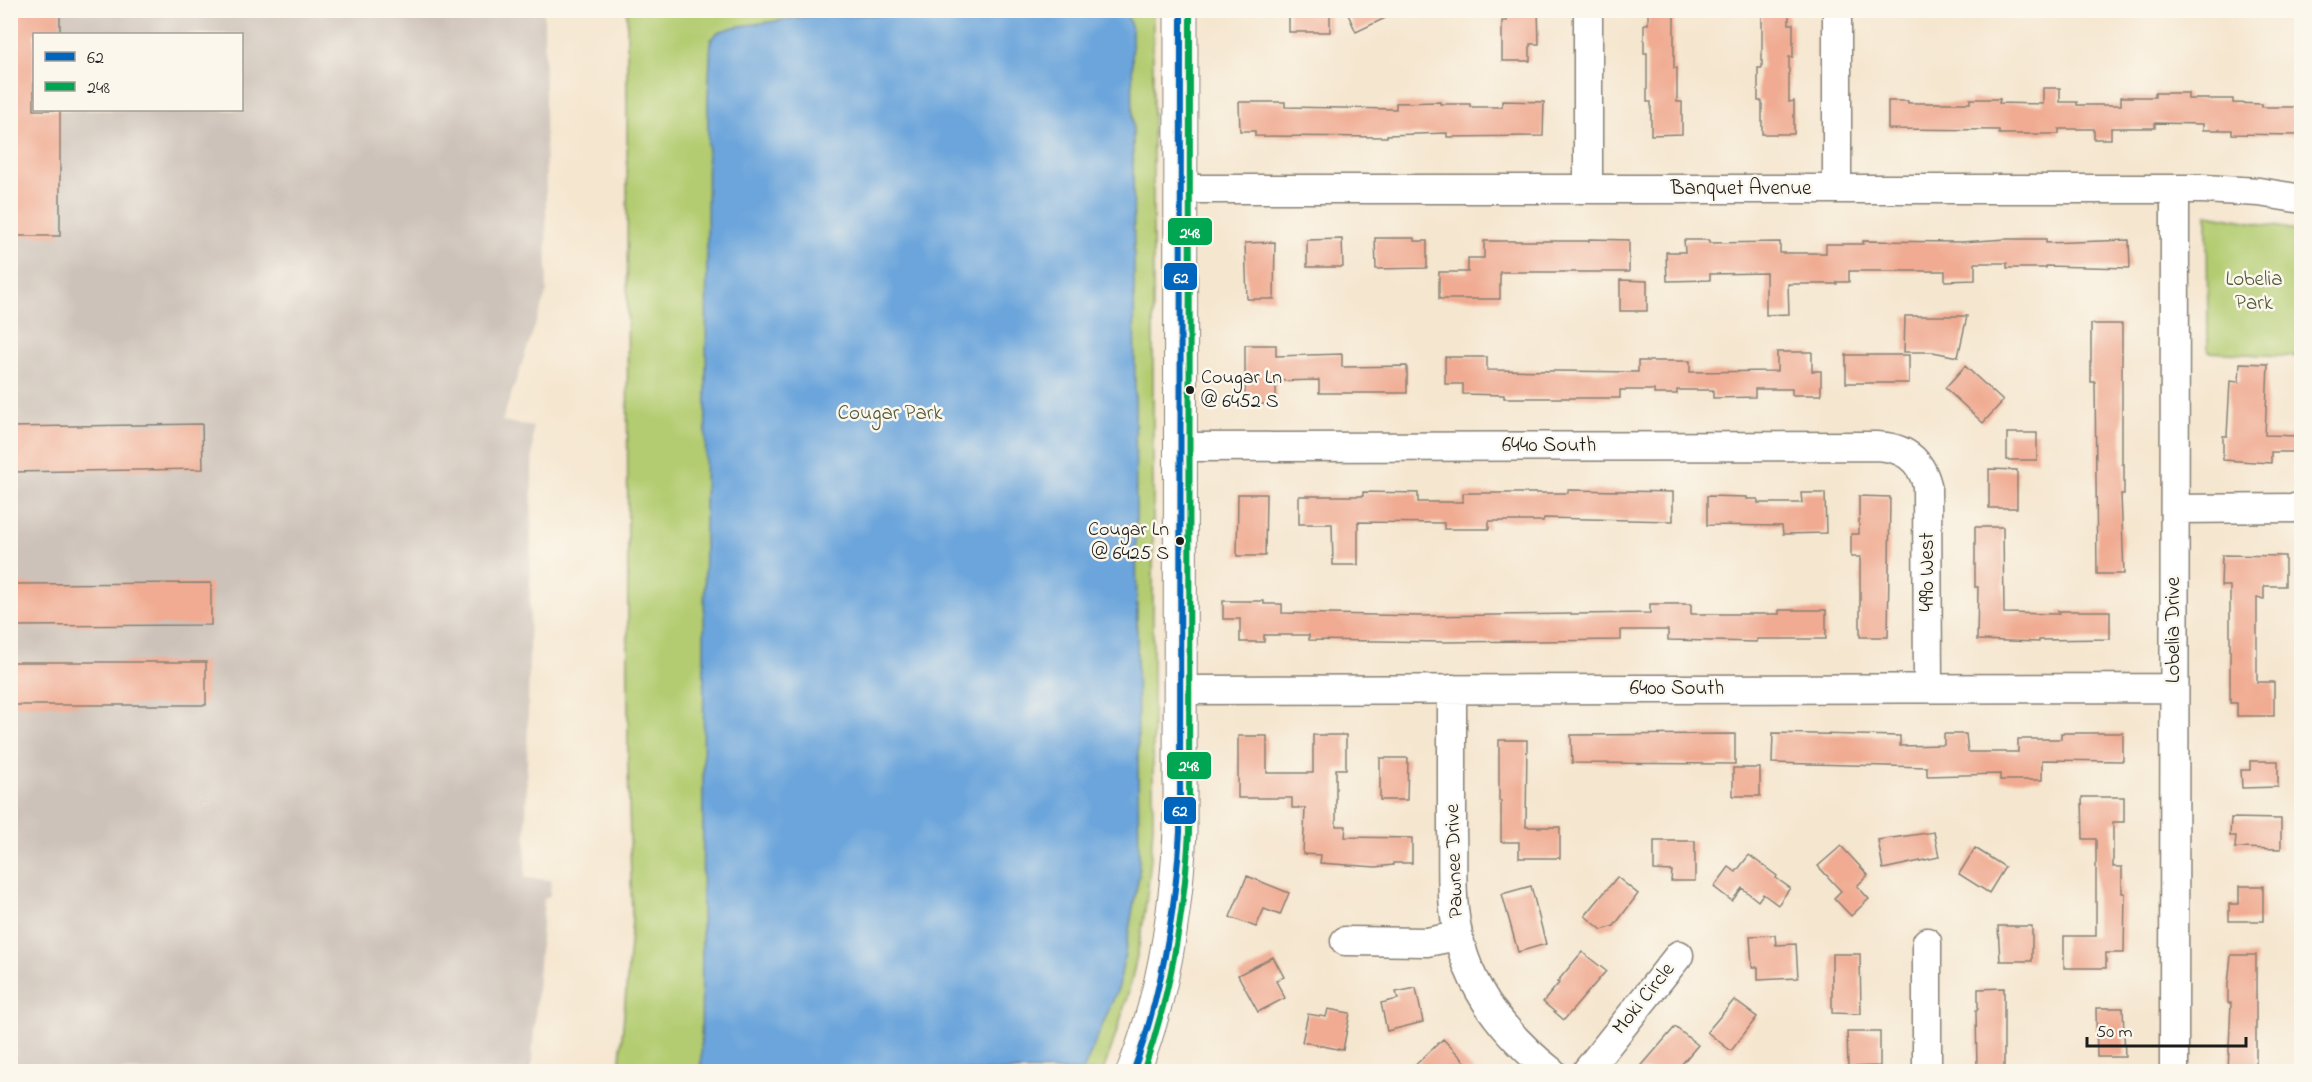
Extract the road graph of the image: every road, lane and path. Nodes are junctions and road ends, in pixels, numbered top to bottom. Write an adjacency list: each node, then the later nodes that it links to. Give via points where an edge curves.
1 (1181, 10): 4 (main road)
2 (1588, 10): 5 (street)
3 (1837, 10): 6 (street)
4 (1181, 189): 5 (street, Banquet Avenue); 9 (main road)
5 (1588, 189): 6 (street, Banquet Avenue)
6 (1838, 189): 7 (street, Banquet Avenue)
7 (2175, 189): 8 (street, Banquet Avenue, via 2241,190); 12 (street, Lobelia Drive)
8 (2301, 199)
9 (1181, 447): 10 (street, 6440 South, via 1876,446 1897,448); 16 (main road)
10 (1915, 459): 13 (street, 4990 West, via 1925,476 1928,495)
11 (2301, 508): 12 (street)
12 (2175, 509): 14 (street, Lobelia Drive)
13 (1928, 688): 14 (street, 6400 South); 15 (street, 6400 South)
14 (2174, 688): 25 (street, Lobelia Drive)
15 (1452, 689): 16 (street, 6400 South); 17 (street, Pawnee Drive, via 1453,891)
16 (1180, 690): 21 (main road, via 1180,832 1175,907 1161,982)
17 (1458, 936): 18 (street, via 1427,942); 22 (street, Pawnee Drive, via 1473,978 1496,1017 1525,1050)
18 (1345, 941)
19 (1926, 942): 24 (street)
20 (1679, 955): 23 (street, Moki Circle)
21 (1133, 1071)
22 (1552, 1071)
23 (1586, 1071)
24 (1927, 1071)
25 (2174, 1071)

